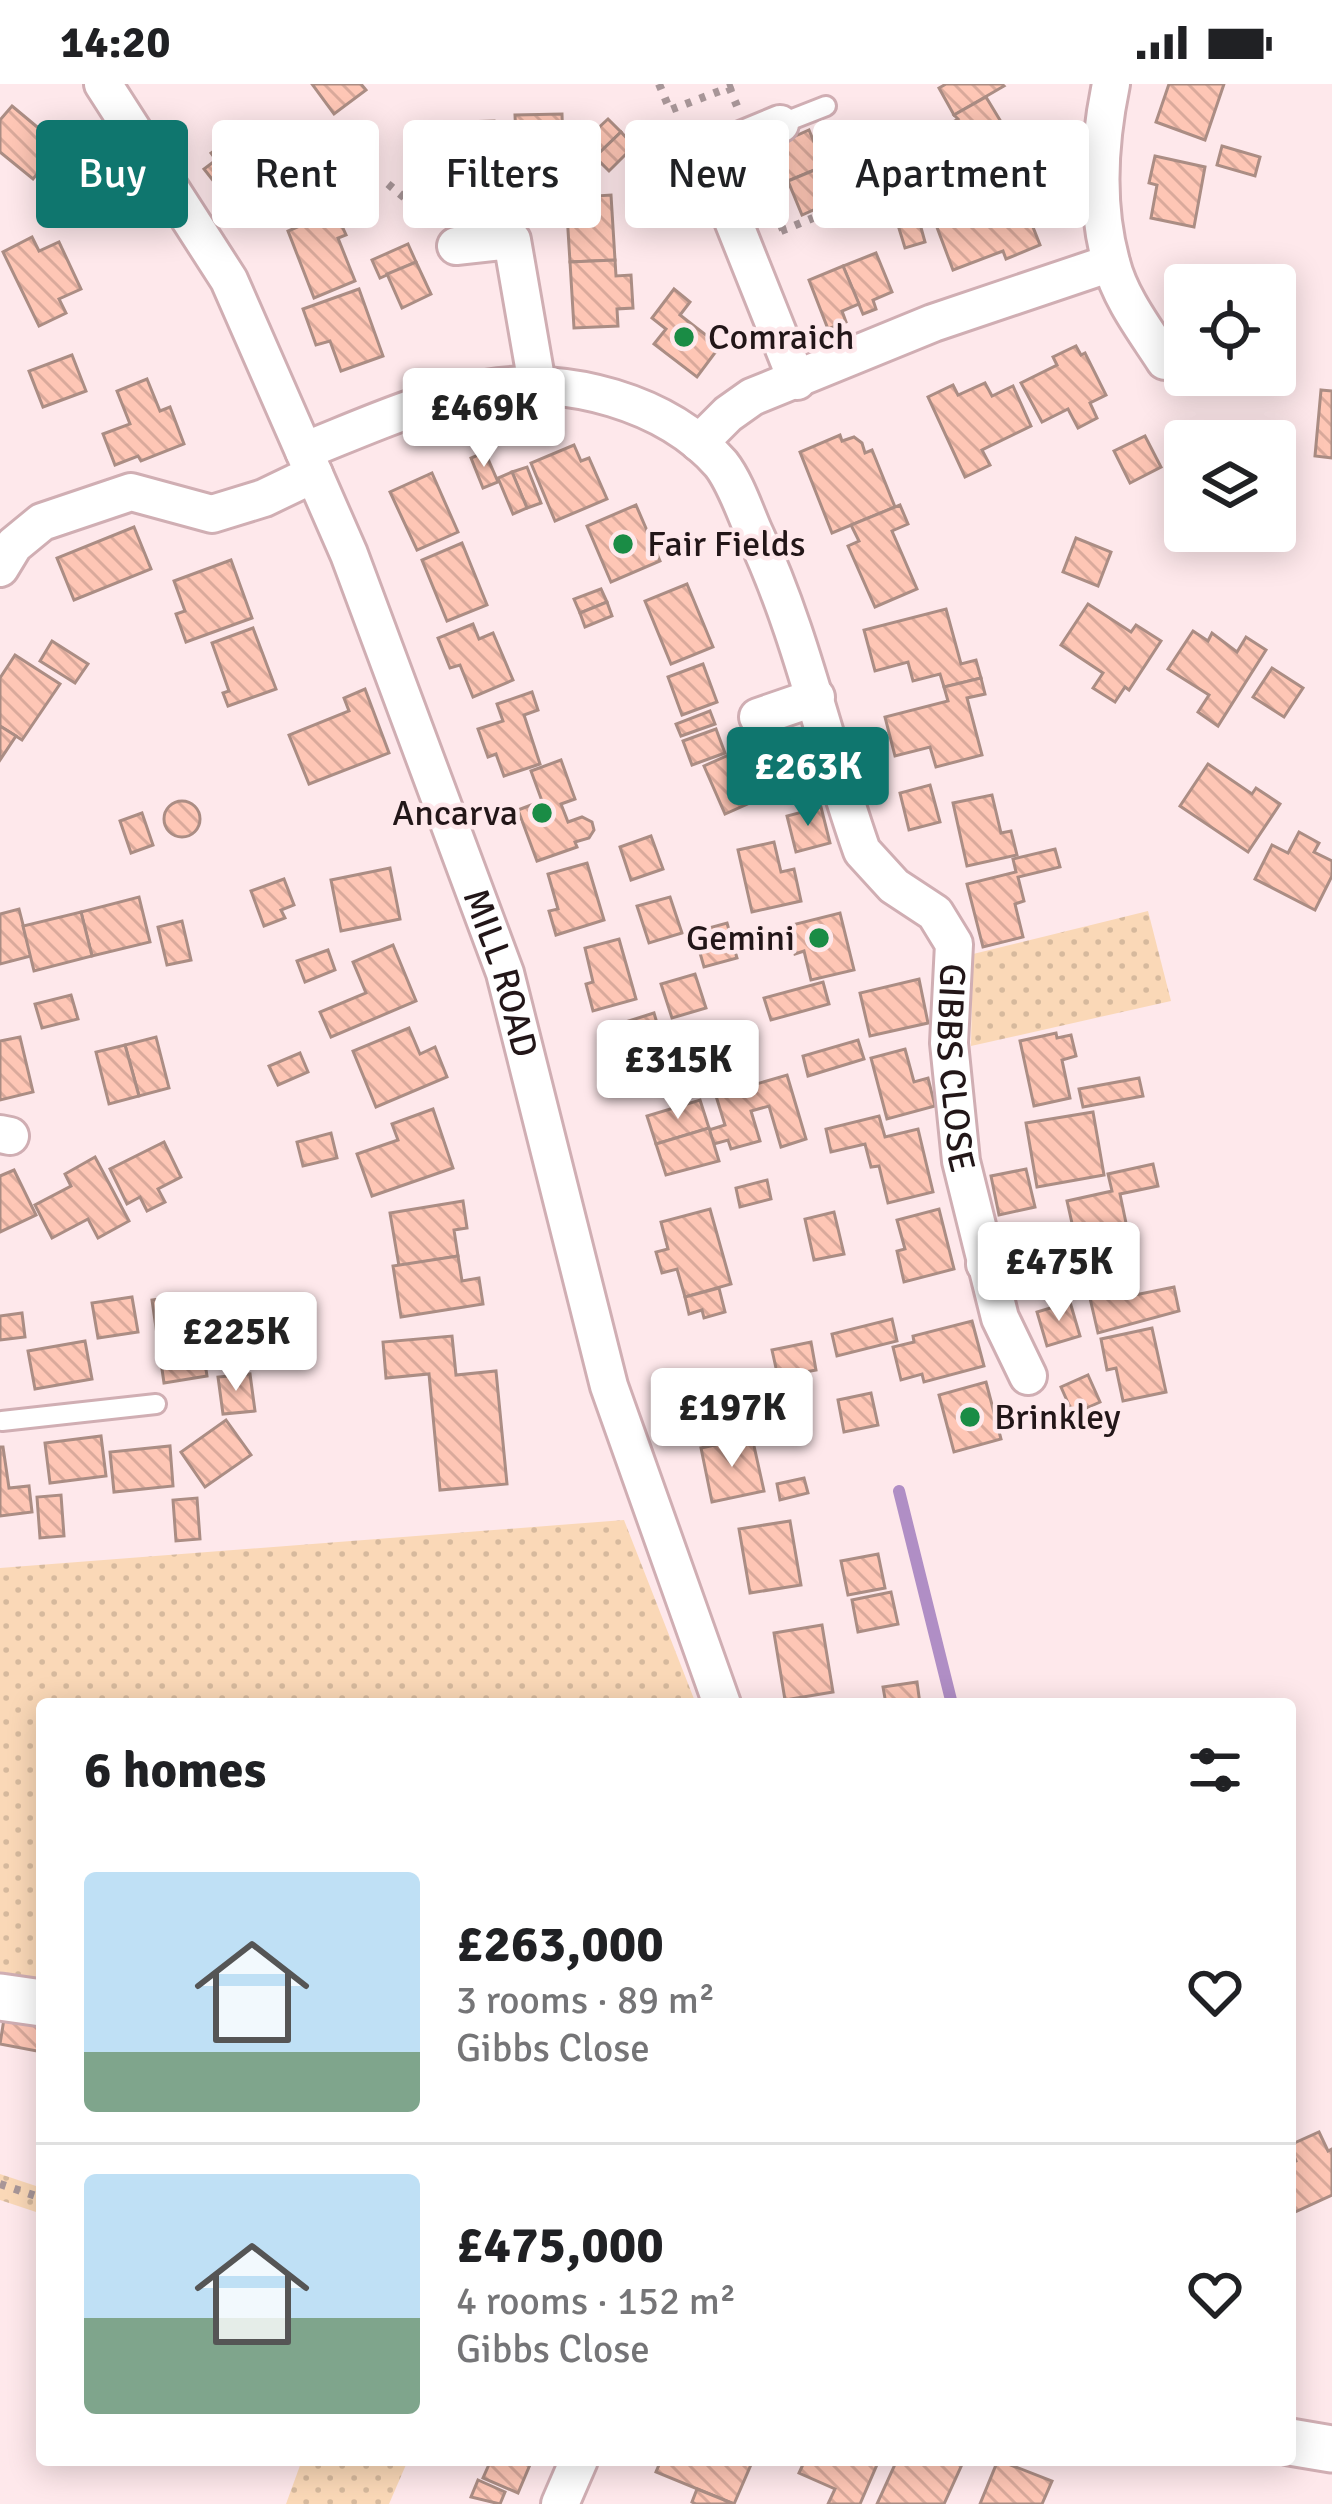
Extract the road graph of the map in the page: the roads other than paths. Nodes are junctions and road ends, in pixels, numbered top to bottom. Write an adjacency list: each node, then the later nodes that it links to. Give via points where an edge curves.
1 (103, 84): 12 (street, MILL ROAD, via 229,280)
2 (1111, 84): 7 (street, via 1100,169)
3 (826, 106): 4 (lane)
4 (789, 120)
5 (736, 228): 9 (street)
6 (444, 233): 10 (street, via 512,240)
7 (1111, 263): 8 (street); 9 (street, via 933,323)
8 (1164, 359)
9 (797, 381): 11 (street, via 752,397)
10 (537, 384): 11 (street, GIBBS CLOSE, via 627,404); 12 (street, GIBBS CLOSE, via 442,399)
11 (699, 443): 14 (street, GIBBS CLOSE, via 724,468 774,575)
12 (309, 463): 13 (street, GIBBS CLOSE, via 264,498 212,514 131,492 42,522); 21 (street, MILL ROAD, via 506,973 610,1386)
13 (0, 568)
14 (816, 697): 15 (street); 17 (street, GIBBS CLOSE, via 862,851 935,914 954,944 949,1043 962,1162)
15 (758, 718)
16 (1056, 1245): 17 (street)
17 (985, 1264): 18 (street, GIBBS CLOSE)
18 (1028, 1376)
19 (155, 1404): 20 (lane)
20 (2, 1421)
21 (720, 1698)
22 (0, 1997): 23 (street)
23 (36, 2002)
24 (1296, 2443): 25 (street)
25 (1332, 2449)
26 (576, 2466): 27 (street)
27 (560, 2504)

